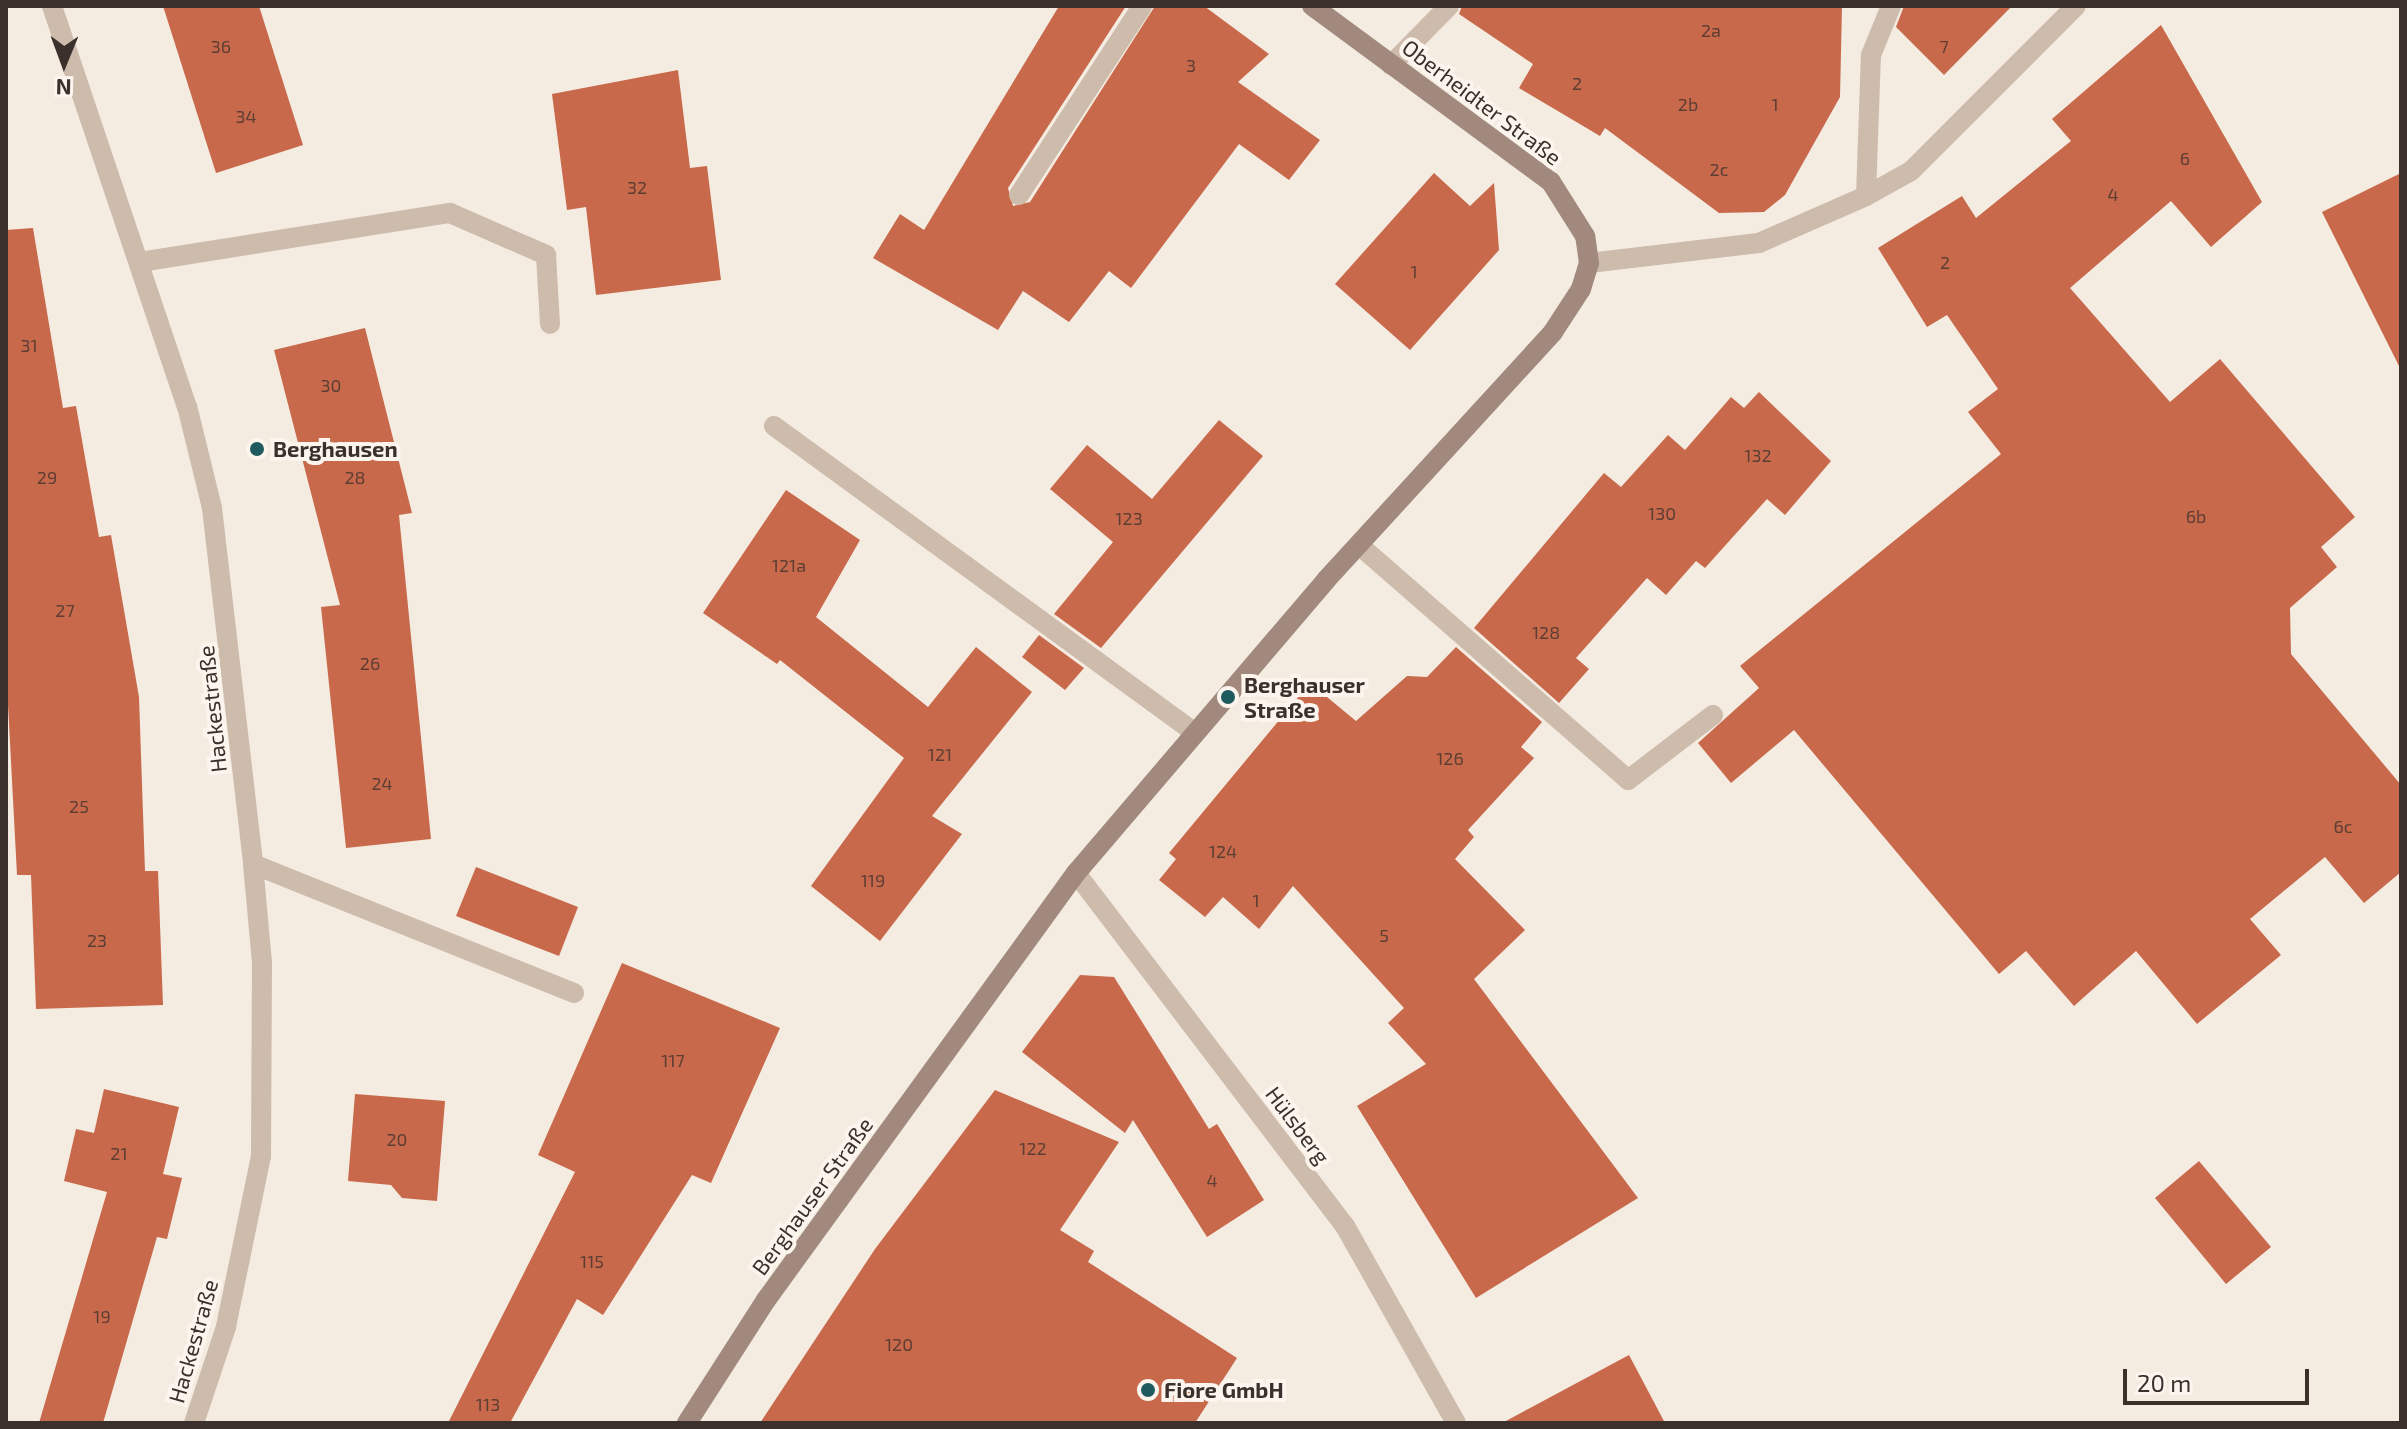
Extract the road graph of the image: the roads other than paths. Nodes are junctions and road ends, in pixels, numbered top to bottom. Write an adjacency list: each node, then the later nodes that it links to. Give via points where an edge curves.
1 (52, 6): 10 (street, Hackestraße)
2 (1142, 6): 8 (street)
3 (1312, 6): 7 (street, Oberheidter Straße)
4 (1449, 6): 7 (street)
5 (1891, 6): 9 (street, via 1871,55)
6 (2076, 6): 9 (street, via 1911,171)
7 (1391, 65): 11 (street, Oberheidter Straße, via 1551,182 1585,236)
8 (1019, 195)
9 (1866, 196): 11 (street, via 1759,243)
10 (140, 262): 12 (street, via 450,213 546,255); 17 (street, Hackestraße, via 212,508)
11 (1589, 263): 14 (street, Berghauser Straße, via 1568,313)
12 (550, 324)
13 (774, 426): 16 (street)
14 (1359, 545): 15 (street, via 1628,780); 16 (street, Berghauser Straße)
15 (1713, 715)
16 (1194, 732): 18 (street, Berghauser Straße)
17 (253, 864): 19 (street); 20 (street, Hackestraße, via 265,1071 261,1156 226,1327)
18 (1076, 873): 21 (street, Berghauser Straße, via 766,1300); 22 (street, Hülsberg, via 1345,1226)
19 (574, 993)
20 (194, 1423)
21 (687, 1423)
22 (1456, 1423)

